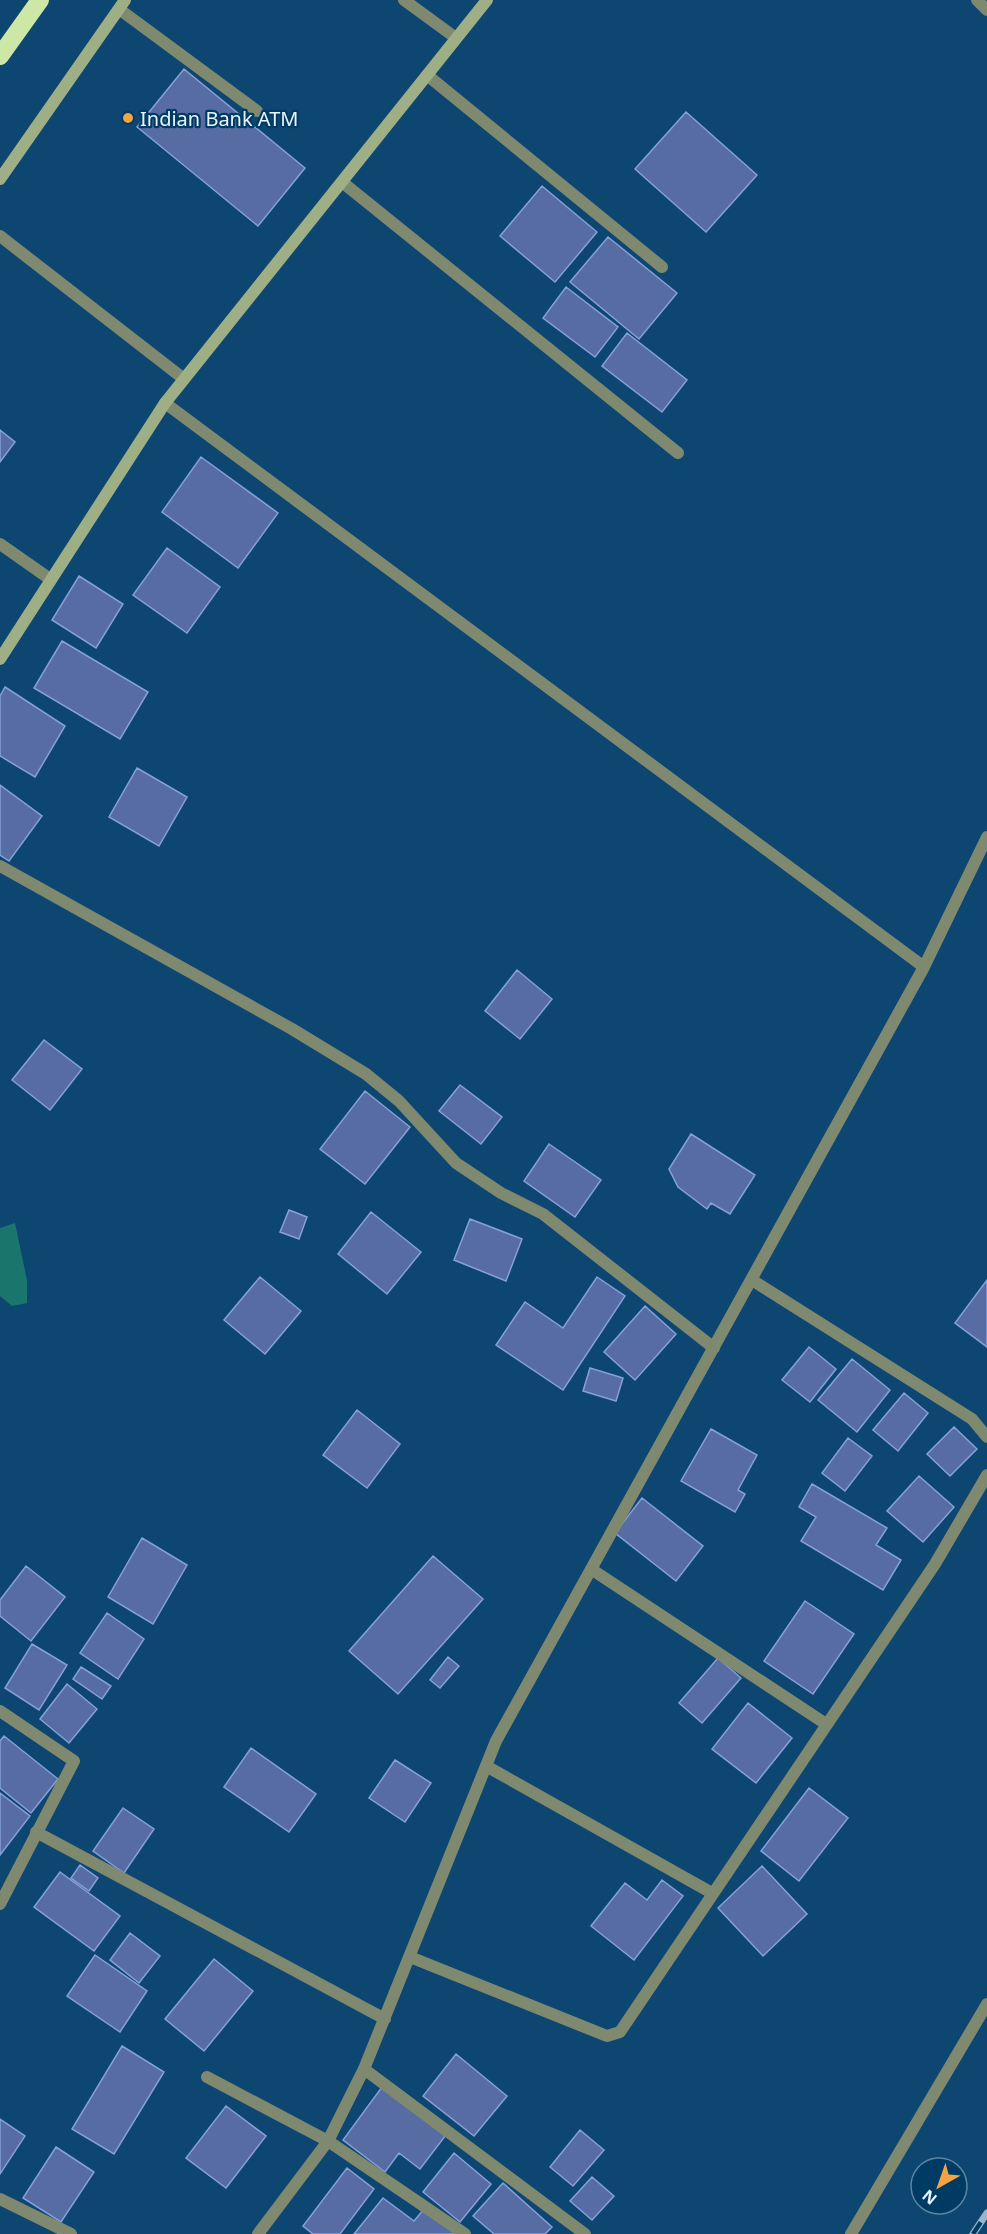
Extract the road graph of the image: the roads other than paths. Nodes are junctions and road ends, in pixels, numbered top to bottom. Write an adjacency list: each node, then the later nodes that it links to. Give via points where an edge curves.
1 (39, 0): 8 (highway)
2 (404, 0): 7 (street)
3 (487, 0): 7 (main road)
4 (977, 0): 6 (street)
5 (122, 5): 10 (street); 11 (main road)
6 (987, 10)
7 (456, 38): 9 (main road)
8 (0, 56)
9 (427, 75): 12 (main road); 14 (street)
10 (257, 111)
11 (0, 179)
12 (342, 182): 15 (main road); 17 (street)
13 (0, 236): 15 (street)
14 (662, 267)
15 (184, 379): 16 (main road)
16 (165, 403): 19 (main road); 23 (street)
17 (678, 453)
18 (0, 543): 19 (street)
19 (50, 579): 20 (main road)
20 (0, 659)
21 (987, 837): 23 (street)
22 (0, 866): 25 (street, via 366,1074 399,1101 456,1163 501,1193 543,1214)
23 (924, 968): 24 (street)
24 (752, 1280): 25 (street); 26 (street, via 972,1419)
25 (714, 1348): 28 (street)
26 (987, 1437)
27 (987, 1475): 30 (street, via 935,1564)
28 (591, 1569): 30 (street); 31 (street)
29 (0, 1711): 32 (street, via 74,1761)
30 (826, 1724): 33 (street)
31 (486, 1766): 33 (street); 35 (street)
32 (36, 1832): 34 (street); 37 (street)
33 (712, 1893): 35 (street, via 620,2032 607,2036)
34 (0, 1904)
35 (410, 1957): 37 (street)
36 (987, 2004): 46 (street)
37 (386, 2019): 38 (street)
38 (364, 2068): 40 (street); 45 (street)
39 (207, 2077): 40 (street)
40 (328, 2140): 43 (street); 44 (street)
41 (0, 2199): 42 (street)
42 (71, 2234)
43 (258, 2234)
44 (465, 2234)
45 (585, 2234)
46 (851, 2234)

